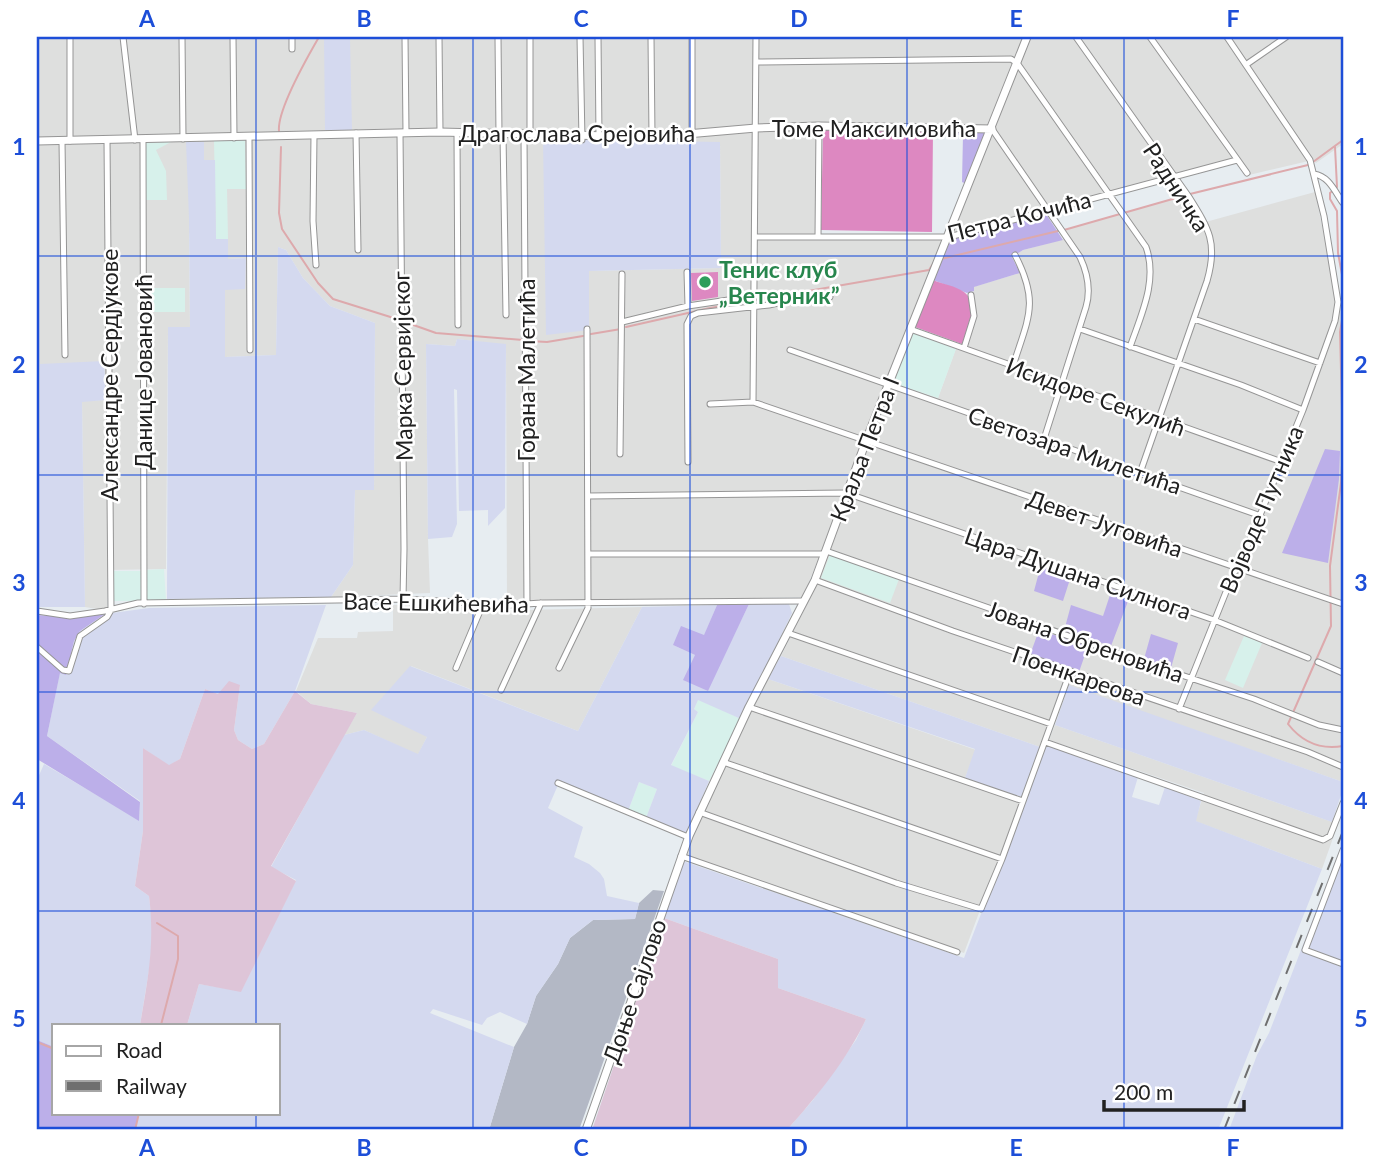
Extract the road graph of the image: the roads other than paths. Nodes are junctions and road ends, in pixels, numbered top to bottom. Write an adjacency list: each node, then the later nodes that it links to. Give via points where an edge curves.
1 (70, 37): 44 (street)
2 (123, 37): 42 (street, Данице Јовановић)
3 (183, 37): 40 (street)
4 (233, 37): 37 (street)
5 (292, 37): 20 (street)
6 (405, 37): 29 (street, Марка Сервијског)
7 (439, 37): 27 (street, Драгослава Срејовића)
8 (498, 37): 33 (street)
9 (530, 37): 34 (street, Горана Малетића)
10 (580, 37): 39 (street)
11 (598, 37): 35 (street)
12 (650, 37): 36 (street)
13 (692, 37): 31 (street)
14 (756, 37): 21 (street)
15 (1027, 37): 22 (street, Краља Петра I)
16 (1076, 37): 48 (street, Радничка)
17 (1150, 37): 45 (street)
18 (1227, 37): 23 (street)
19 (1286, 37): 23 (street)
20 (292, 49)
21 (756, 62): 22 (street, via 1011,59); 25 (street)
22 (1017, 63): 26 (street, Краља Петра I); 49 (street)
23 (1247, 64): 47 (street)
24 (819, 126): 25 (street, Томе Максимовића); 26 (street, Томе Максимовића); 53 (street)
25 (756, 128): 31 (street, Драгослава Срејовића); 52 (street)
26 (992, 129): 51 (street); 54 (street, Краља Петра I)
27 (440, 132): 29 (street, Драгослава Срејовића); 30 (street, Драгослава Срејовића)
28 (356, 133): 29 (street, Драгослава Срејовића); 32 (street, Драгослава Срејовића); 55 (street)
29 (403, 133): 100 (street, Марка Сервијског)
30 (457, 133): 33 (street, Драгослава Срејовића); 69 (street)
31 (692, 134): 36 (street, Драгослава Срејовића)
32 (314, 135): 38 (street, Драгослава Срејовића); 57 (street)
33 (501, 135): 34 (street, Драгослава Срејовића); 66 (street)
34 (527, 135): 39 (street, Драгослава Срејовића); 107 (street, Горана Малетића)
35 (599, 137): 36 (street, Драгослава Срејовића); 39 (street, Драгослава Срејовића)
36 (652, 137)
37 (234, 138): 38 (street, Драгослава Срејовића); 40 (street, Драгослава Срејовића)
38 (249, 138): 75 (street)
39 (582, 138)
40 (183, 139): 42 (street, Драгослава Срејовића)
41 (107, 140): 42 (street, Драгослава Срејовића); 44 (street, Драгослава Срејовића); 108 (street, Александре Сердјукове)
42 (139, 140): 103 (street, Данице Јовановић)
43 (37, 141): 44 (street, Драгослава Срејовића)
44 (66, 141): 77 (street)
45 (1237, 160): 46 (street); 48 (street, Петра Кочића)
46 (1247, 173)
47 (1314, 174): 50 (street, via 1324,177); 65 (street)
48 (1173, 178): 49 (street, Петра Кочића); 67 (street, Радничка, via 1205,223 1213,249)
49 (1109, 193): 51 (street, Петра Кочића); 73 (street, via 1146,247 1151,271)
50 (1343, 204)
51 (1047, 211): 54 (street, Петра Кочића); 72 (street, via 1080,257 1087,278 1088,299)
52 (755, 237): 53 (street, Петра Кочића); 61 (street)
53 (818, 237): 54 (street, Петра Кочића)
54 (948, 237): 71 (street, Краља Петра I)
55 (358, 250)
56 (1015, 255): 80 (street, via 1026,276 1031,312)
57 (316, 265)
58 (687, 272): 63 (street)
59 (622, 274): 68 (street)
60 (971, 295): 74 (street, via 974,316)
61 (755, 296): 63 (street); 64 (street)
62 (830, 297): 64 (street, via 818,295)
63 (688, 306): 68 (street)
64 (755, 307): 83 (street); 91 (street, via 693,314 687,321)
65 (1341, 312): 78 (street, Војводе Путника)
66 (506, 315)
67 (1194, 319): 78 (street); 79 (street, Радничка)
68 (622, 322): 89 (street)
69 (458, 325)
70 (587, 329): 94 (street)
71 (910, 329): 74 (street, Исидоре Секулић); 82 (street, Краља Петра I)
72 (1080, 329): 73 (street); 81 (street)
73 (1130, 347): 79 (street)
74 (964, 348): 80 (street, Исидоре Секулић)
75 (250, 350)
76 (790, 350): 82 (street, Светозара Милетића)
77 (65, 355)
78 (1320, 363): 85 (street, Војводе Путника)
79 (1179, 365): 85 (street); 86 (street, Радничка)
80 (1013, 366): 81 (street, Исидоре Секулић)
81 (1062, 383): 86 (street, Исидоре Секулић); 87 (street)
82 (888, 385): 87 (street, Светозара Милетића); 88 (street, Краља Петра I)
83 (753, 402): 84 (street); 88 (street, Девет Југовића)
84 (710, 404)
85 (1303, 410): 90 (street, Војводе Путника)
86 (1160, 419): 90 (street, Исидоре Секулић); 92 (street, Радничка)
87 (1044, 439): 92 (street, Светозара Милетића)
88 (866, 440): 93 (street, Краља Петра I); 98 (street, Девет Југовића)
89 (620, 454)
90 (1282, 461): 95 (street, Војводе Путника)
91 (688, 462)
92 (1140, 473): 95 (street, Светозара Милетића)
93 (846, 493): 94 (street, Цара Душана Силнога); 96 (street, Краља Петра I); 110 (street, Цара Душана Силнога)
94 (588, 496): 97 (street)
95 (1261, 516): 98 (street, Војводе Путника)
96 (825, 552): 97 (street, Јована Обреновића); 99 (street, Краља Петра I); 119 (street, Јована Обреновића)
97 (589, 554): 105 (street)
98 (1238, 569): 106 (street, Девет Југовића); 110 (street, Војводе Путника)
99 (815, 579): 101 (street, Краља Петра I); 117 (street, Поенкареова)
100 (403, 599): 103 (street, Васе Ешкићевића); 104 (street, Васе Ешкићевића)
101 (804, 601): 105 (street, Васе Ешкићевића); 111 (street, Краља Петра I)
102 (541, 603): 105 (street, Васе Ешкићевића); 107 (street, Васе Ешкићевића); 120 (street)
103 (144, 604): 108 (street, Васе Ешкићевића)
104 (483, 604): 107 (street, Васе Ешкићевића); 115 (street)
105 (589, 604): 116 (street)
106 (1343, 604)
107 (527, 605)
108 (111, 610): 109 (street, Васе Ешкићевића, via 70,615); 112 (street, via 80,636 69,671)
109 (37, 611)
110 (1214, 620): 113 (street, Цара Душана Силнога); 119 (street, Војводе Путника)
111 (788, 633): 121 (street, Краља Петра I); 123 (street)
112 (37, 647)
113 (1308, 658)
114 (1318, 662): 118 (street)
115 (456, 668)
116 (559, 668)
117 (1070, 671): 122 (street, Поенкареова); 123 (street)
118 (1343, 673)
119 (1191, 678): 122 (street, Војводе Путника); 124 (street, Јована Обреновића)
120 (501, 690)
121 (749, 706): 126 (street, Краља Петра I); 129 (street)
122 (1179, 709): 127 (street, Поенкареова)
123 (1051, 724): 125 (street)
124 (1343, 730)
125 (1045, 742): 129 (street); 130 (street, via 1324,840 1330,836)
126 (723, 762): 131 (street, Краља Петра I); 135 (street)
127 (1343, 767)
128 (558, 783): 132 (street)
129 (1023, 801): 135 (street)
130 (1343, 803)
131 (699, 812): 132 (street, Краља Петра I); 135 (street, via 981,909)
132 (688, 837): 134 (street, Краља Петра I)
133 (1343, 850): 137 (street, via 1305,950)
134 (682, 854): 136 (street); 138 (street, Доње Сајлово)
135 (1002, 859)
136 (957, 952)
137 (1343, 964)
138 (586, 1130)

